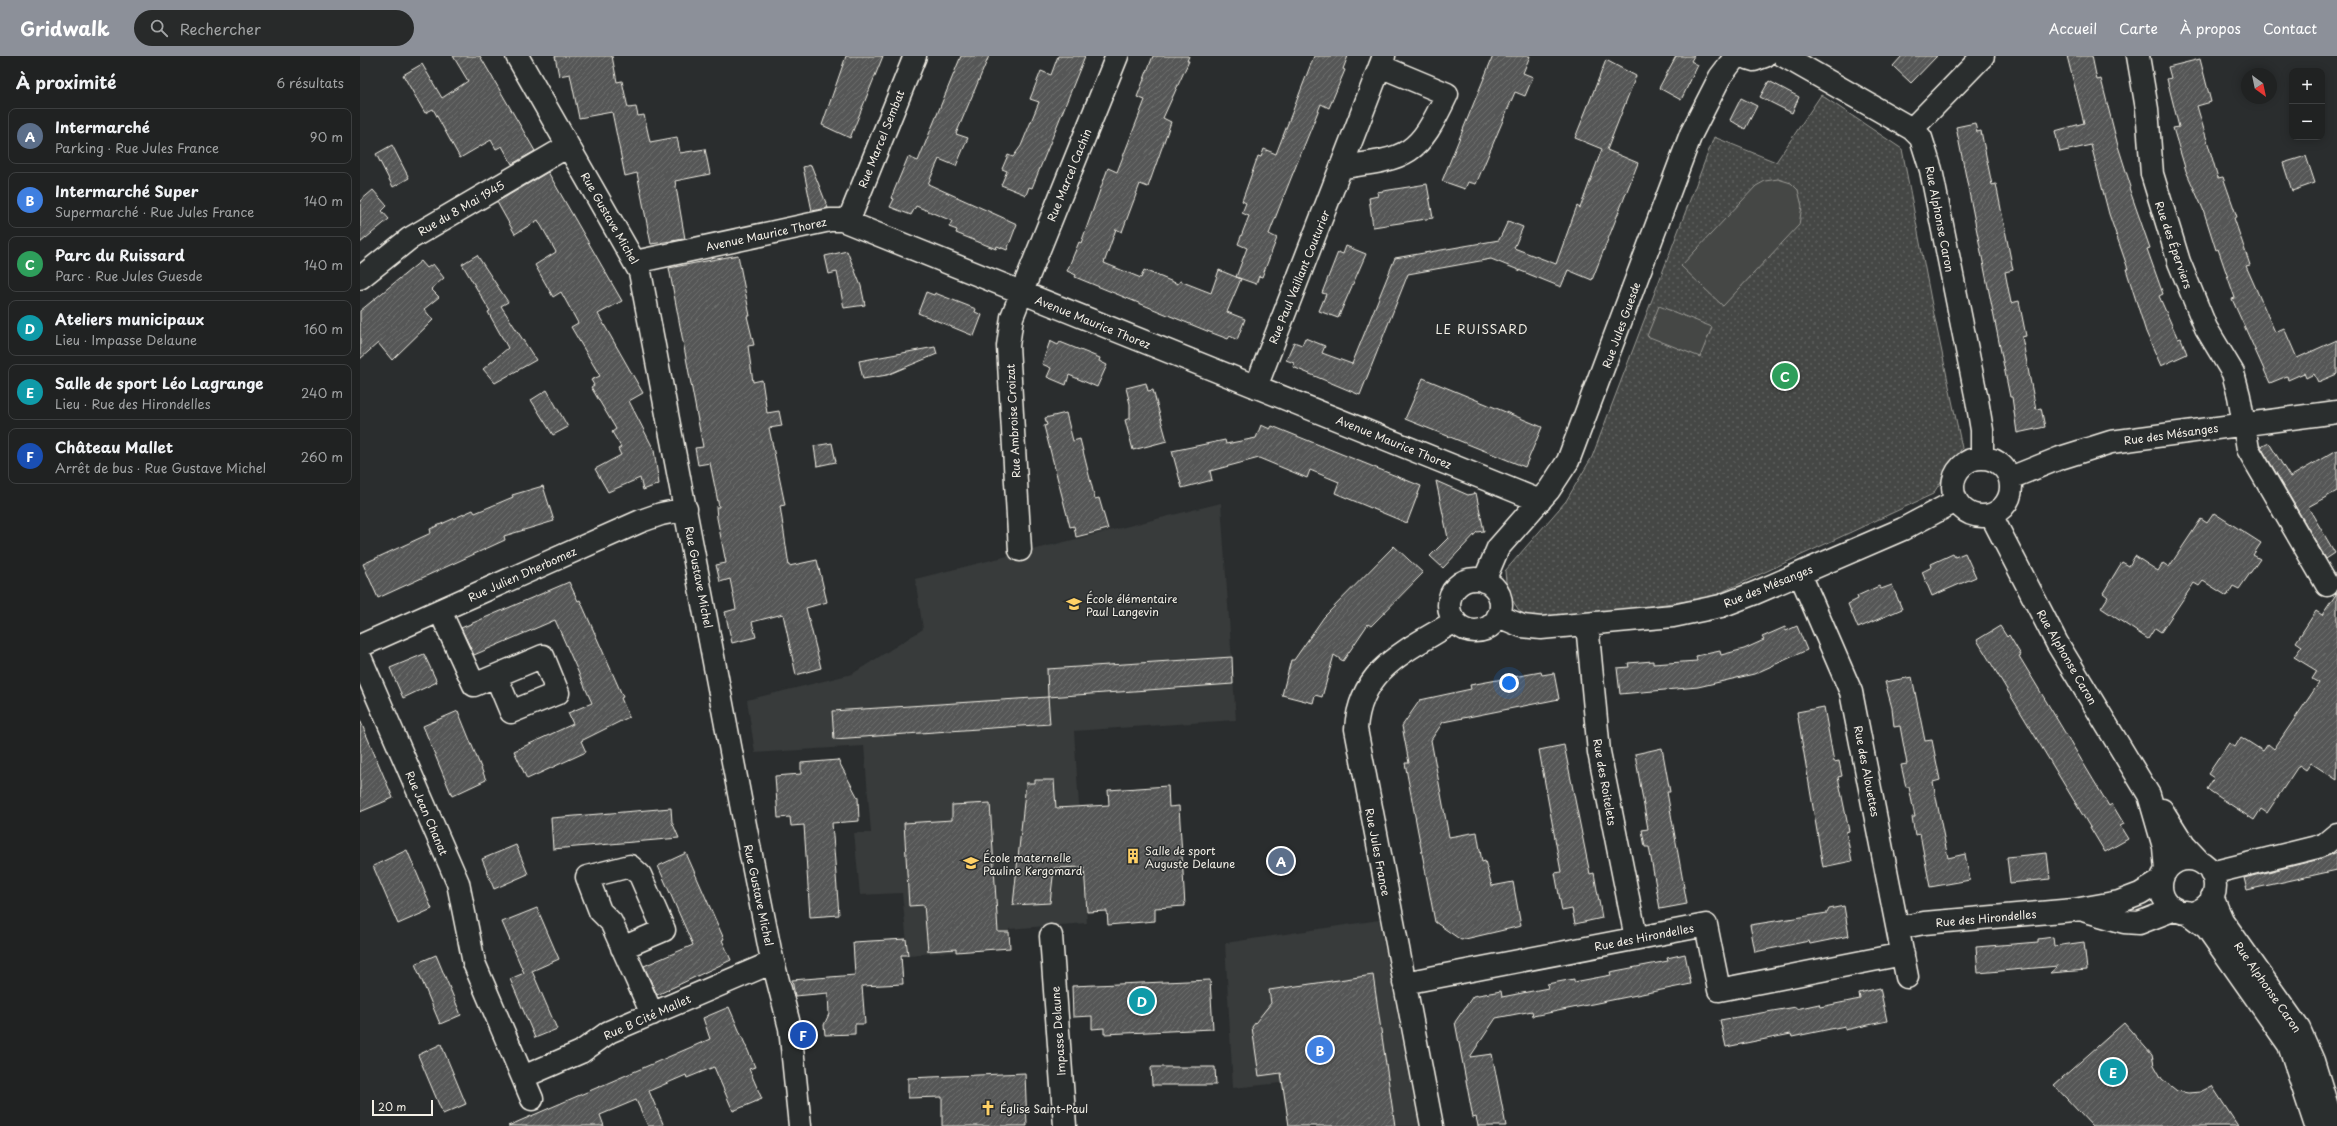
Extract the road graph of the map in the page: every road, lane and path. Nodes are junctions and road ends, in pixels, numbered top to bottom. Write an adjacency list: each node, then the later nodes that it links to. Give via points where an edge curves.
1 (517, 56): 12 (street, Rue Gustave Michel)
2 (915, 56): 14 (street, Rue Marcel Sembat)
3 (1118, 56): 17 (street, Rue Marcel Cachin)
4 (1736, 56): 23 (street, Rue Jules Guesde, via 1720,77 1691,134 1572,452 1558,478)
5 (1741, 56): 6 (street, via 1754,60)
6 (1765, 56)
7 (1784, 56): 11 (street, Rue Alphonse Caron)
8 (1983, 56): 11 (street)
9 (2138, 56): 20 (street, Rue des Éperviers, via 2147,109 2149,154 2156,193 2202,320 2232,373)
10 (1382, 61): 13 (street, Rue Paul Vaillant Couturier); 13 (street, Rue Paul Vaillant Couturier, via 1447,94 1431,128 1410,150 1383,161)
11 (1912, 129): 21 (street, Rue Alphonse Caron, via 1921,138 1931,170 1980,416)
12 (568, 146): 15 (street, Rue Gustave Michel); 16 (street, Rue du 8 Mai 1945, via 409,239)
13 (1343, 166): 18 (street, Rue Paul Vaillant Couturier)
14 (848, 222): 15 (street, Avenue Maurice Thorez, via 830,220); 17 (street, Avenue Maurice Thorez)
15 (635, 262): 25 (street, Rue Gustave Michel, via 640,272)
16 (360, 278)
17 (1021, 294): 18 (street, Avenue Maurice Thorez); 27 (street, Rue Ambroise Croizat, via 1012,317 1008,346)
18 (1256, 387): 23 (street, Avenue Maurice Thorez)
19 (2337, 412): 20 (street, Rue des Mésanges)
20 (2243, 424): 22 (street, Rue des Mésanges, via 2112,442 2060,458); 30 (street, Rue des Éperviers, via 2246,444 2251,455)
21 (1982, 458): 22 (street, via 1999,464); 24 (street, via 1965,464 1956,474 1953,488)
22 (2010, 478): 26 (street, via 2012,487 2008,501 2000,511)
23 (1540, 501): 29 (street, Rue Jules Guesde, via 1498,548)
24 (1956, 501): 26 (street, via 1973,515); 28 (street, Rue des Mésanges, via 1903,529)
25 (686, 509): 31 (street, Rue Julien Dherbomez, via 651,517); 50 (street, Rue Gustave Michel)
26 (1991, 515): 38 (street, Rue Alphonse Caron, via 2057,643)
27 (1020, 550)
28 (1800, 574): 34 (street, Rue des Mésanges, via 1731,603 1697,612); 45 (street, Rue des Alouettes, via 1851,692)
29 (1484, 581): 32 (street, via 1491,584 1498,593 1501,604); 33 (street, via 1468,580 1455,588 1449,603)
30 (2327, 585)
31 (440, 610): 35 (street, Rue Julien Dherbomez); 37 (street, via 474,685)
32 (1498, 616): 33 (street, via 1491,625 1480,630 1464,629); 34 (street, Rue des Mésanges, via 1531,628)
33 (1455, 621): 52 (street, Rue Jules France, via 1380,670 1365,692 1356,722 1358,745)
34 (1587, 624): 47 (street, Rue des Roitelets, via 1599,752)
35 (360, 646)
36 (360, 656): 54 (street, Rue Jean Chanat, via 458,883 472,954)
37 (496, 676)
38 (2150, 795): 40 (street, Rue Alphonse Caron, via 2184,845); 41 (street, Rue Alphonse Caron, via 2163,839)
39 (2337, 834): 40 (street, via 2317,847)
40 (2205, 867): 41 (street, via 2189,859 2181,860); 42 (street, via 2214,886)
41 (2164, 876): 43 (street, Rue des Hirondelles, via 2126,900); 44 (street, via 2164,897)
42 (2212, 897): 44 (street, via 2201,908); 60 (street, Rue Alphonse Caron, via 2222,920 2299,1029 2313,1061)
43 (2074, 910): 44 (street, Rue des Hirondelles, via 2139,923); 45 (street, Rue des Hirondelles, via 1924,923)
44 (2180, 910): 59 (street, Rue Alphonse Caron, via 2207,928 2289,1045)
45 (1898, 928): 49 (street, Rue des Alouettes)
46 (1051, 936): 57 (street, Impasse Delaune)
47 (1636, 938): 49 (street, Rue des Hirondelles, via 1706,925 1719,990); 52 (street, Rue des Hirondelles)
48 (622, 948): 53 (street)
49 (1903, 954): 51 (street, Rue des Alouettes)
50 (773, 962): 53 (street, Rue B Cité Mallet); 56 (street, Rue Gustave Michel, via 792,1041)
51 (1907, 976)
52 (1404, 983): 58 (street, Rue Jules France)
53 (652, 1014): 54 (street, Rue B Cité Mallet, via 609,1032 573,1056)
54 (523, 1078): 55 (street)
55 (532, 1099)
56 (800, 1126)
57 (1065, 1126)
58 (1432, 1126)
59 (2316, 1126)
60 (2333, 1126)

